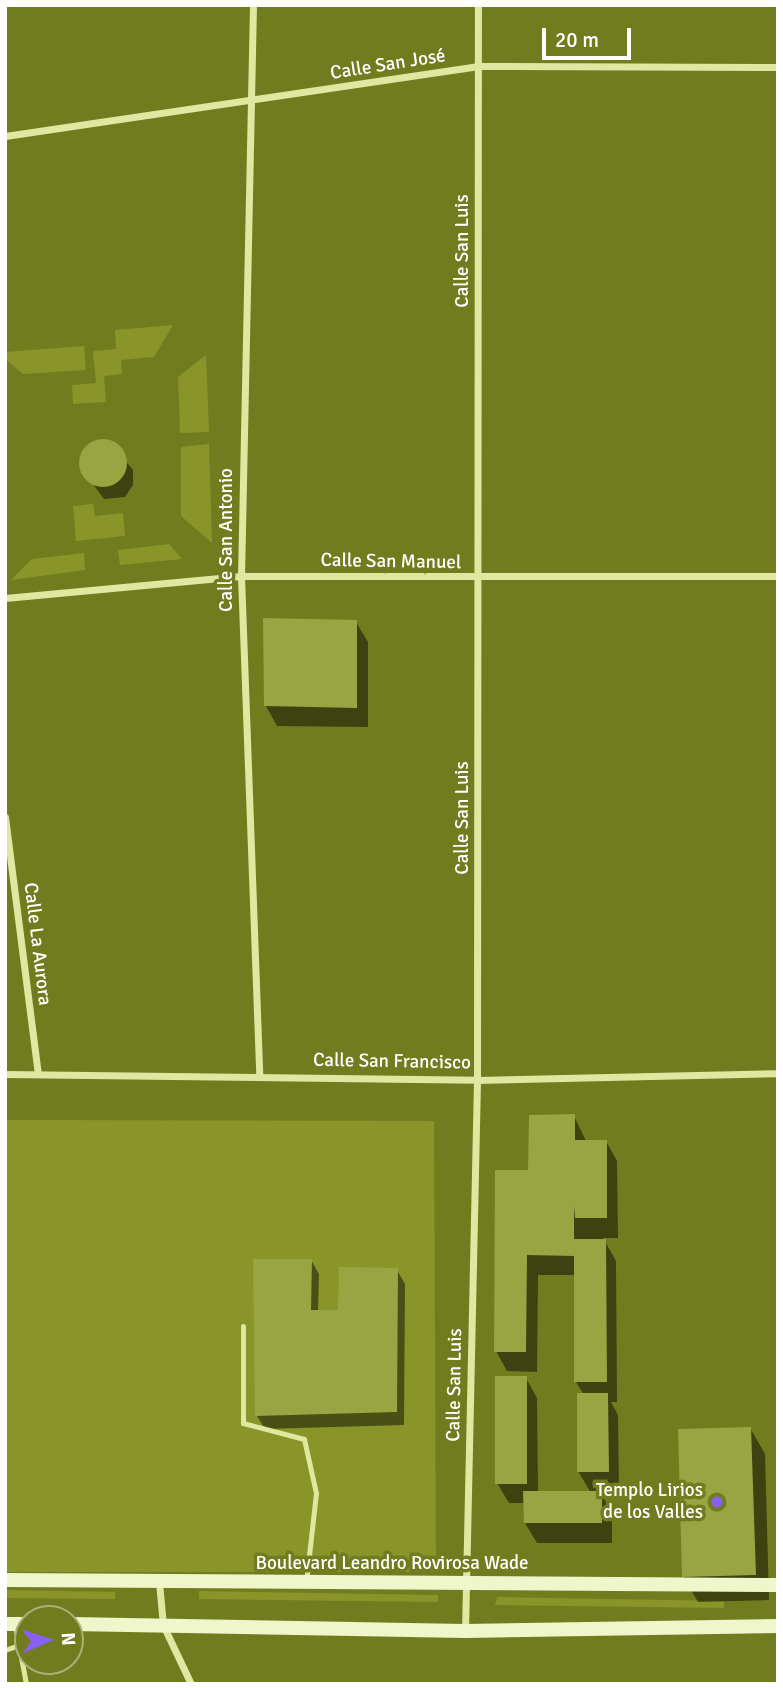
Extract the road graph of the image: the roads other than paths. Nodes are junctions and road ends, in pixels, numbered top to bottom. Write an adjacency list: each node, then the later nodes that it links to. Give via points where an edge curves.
1 (254, 5): 5 (street, Calle San Antonio)
2 (478, 5): 3 (street, Calle San Luis)
3 (479, 66): 4 (street, Calle San José); 5 (street, Calle San José); 9 (street, Calle San Luis)
4 (778, 67)
5 (252, 103): 6 (street, Calle San José); 7 (street, Calle San Antonio)
6 (5, 136)
7 (241, 576): 9 (street, Calle San Manuel); 10 (street, Calle San Manuel); 15 (street, Calle San Antonio)
8 (778, 576): 9 (street, Calle San Manuel)
9 (480, 579): 16 (street, Calle San Luis)
10 (5, 598)
11 (5, 817): 14 (street, Calle La Aurora)
12 (778, 1073): 16 (street, Calle San Francisco)
13 (5, 1074): 14 (street, Calle San Francisco)
14 (38, 1074): 15 (street, Calle San Francisco)
15 (259, 1074): 16 (street, Calle San Francisco)
16 (477, 1080): 21 (street, Calle San Luis)
17 (243, 1326): 20 (lane, via 243,1423 304,1439 316,1493)
18 (5, 1580): 19 (main road, Boulevard Leandro Rovirosa Wade)
19 (159, 1582): 20 (main road, Boulevard Leandro Rovirosa Wade); 24 (street)
20 (306, 1583): 21 (main road, Boulevard Leandro Rovirosa Wade)
21 (467, 1584): 22 (main road, Boulevard Leandro Rovirosa Wade); 26 (street, Calle San Luis)
22 (778, 1585)
23 (84, 1624): 24 (main road)
24 (163, 1625): 26 (main road); 27 (street)
25 (778, 1626): 26 (main road)
26 (465, 1631)
27 (191, 1684)

